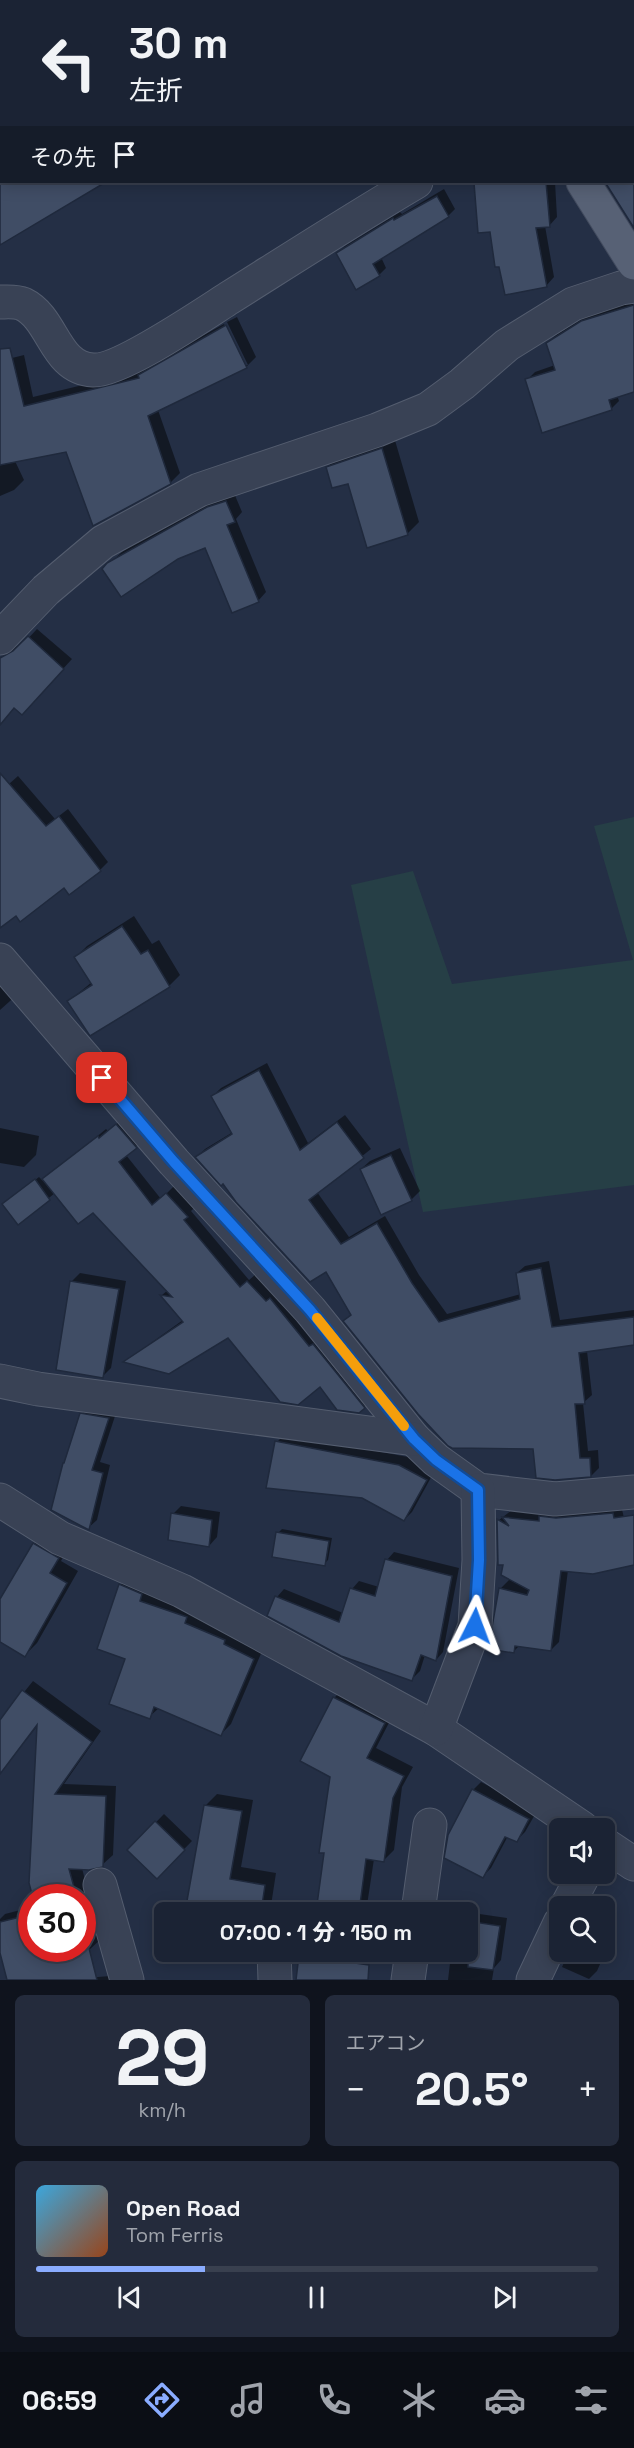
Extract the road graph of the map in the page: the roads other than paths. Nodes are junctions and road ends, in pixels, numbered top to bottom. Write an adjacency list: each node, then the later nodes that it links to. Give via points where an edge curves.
1 (414, 183): 5 (street, via 161,340 113,365 95,370 77,367 64,356 30,309 21,303)
2 (584, 183): 3 (main road)
3 (634, 263)
4 (634, 286): 6 (street, via 573,304 507,345 428,408 377,430 199,490 103,542 46,590)
5 (0, 302)
6 (0, 638)
7 (0, 960): 9 (street, via 174,1162 310,1310)
8 (0, 1381): 9 (street)
9 (414, 1439): 10 (street)
10 (478, 1490): 11 (street, via 555,1499); 13 (street, via 475,1626)
11 (634, 1492)
12 (0, 1500): 13 (street, via 60,1538 182,1591)
13 (436, 1729): 14 (street)
14 (567, 1818)
15 (430, 1825): 19 (street)
16 (615, 1851): 17 (street)
17 (634, 1864)
18 (100, 1885): 23 (street)
19 (419, 1902)
20 (549, 1946): 26 (street)
21 (274, 1962): 24 (street)
22 (411, 1962): 25 (street)
23 (127, 1980)
24 (275, 1980)
25 (408, 1980)
26 (533, 1980)

